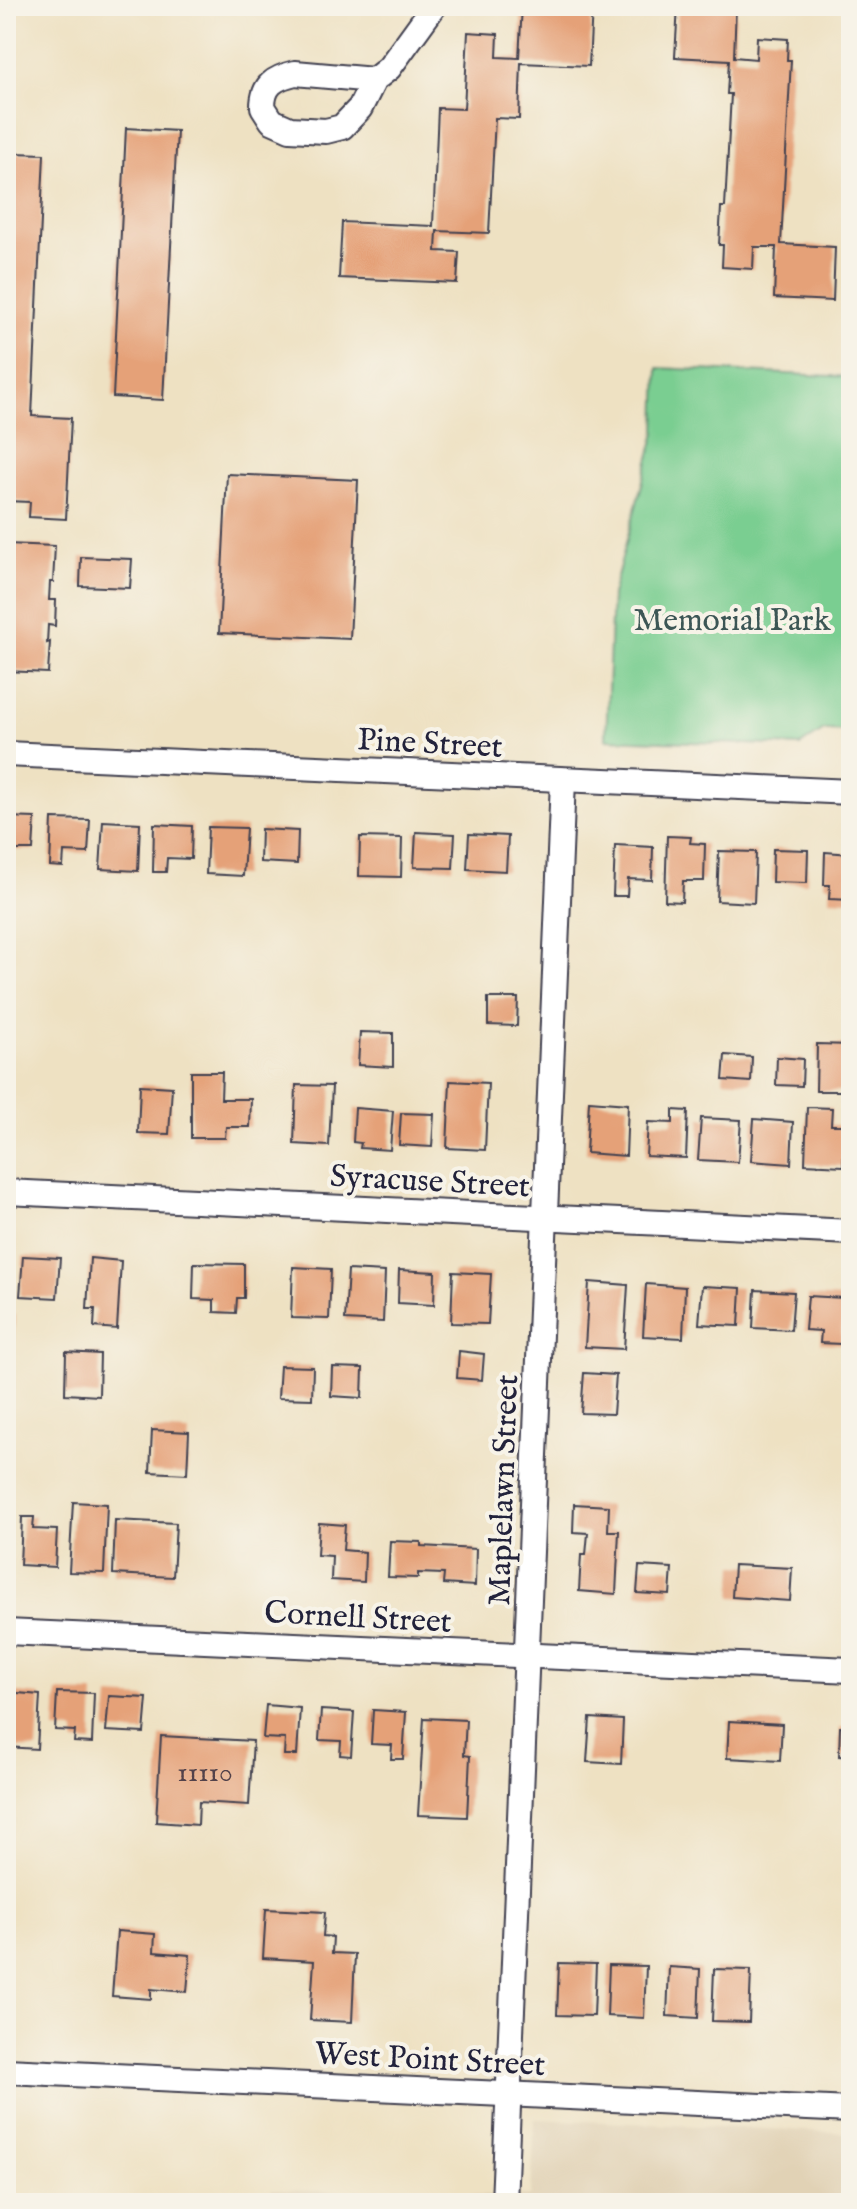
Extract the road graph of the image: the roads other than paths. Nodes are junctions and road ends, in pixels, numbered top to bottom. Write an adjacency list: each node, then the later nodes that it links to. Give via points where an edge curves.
1 (434, 6): 2 (street, via 389,68)
2 (374, 80)
3 (6, 754): 4 (street, Pine Street)
4 (563, 780): 5 (street, Pine Street); 7 (street, Maplelawn Street)
5 (851, 792)
6 (6, 1192): 7 (street, Syracuse Street)
7 (545, 1218): 8 (street, Syracuse Street); 10 (street, Maplelawn Street)
8 (851, 1232)
9 (6, 1632): 10 (street, Cornell Street)
10 (527, 1655): 11 (street, Cornell Street); 13 (street, Maplelawn Street)
11 (851, 1670)
12 (6, 2071): 13 (street, West Point Street)
13 (509, 2094): 14 (street, West Point Street); 15 (street, Maplelawn Street)
14 (851, 2110)
15 (504, 2203)

